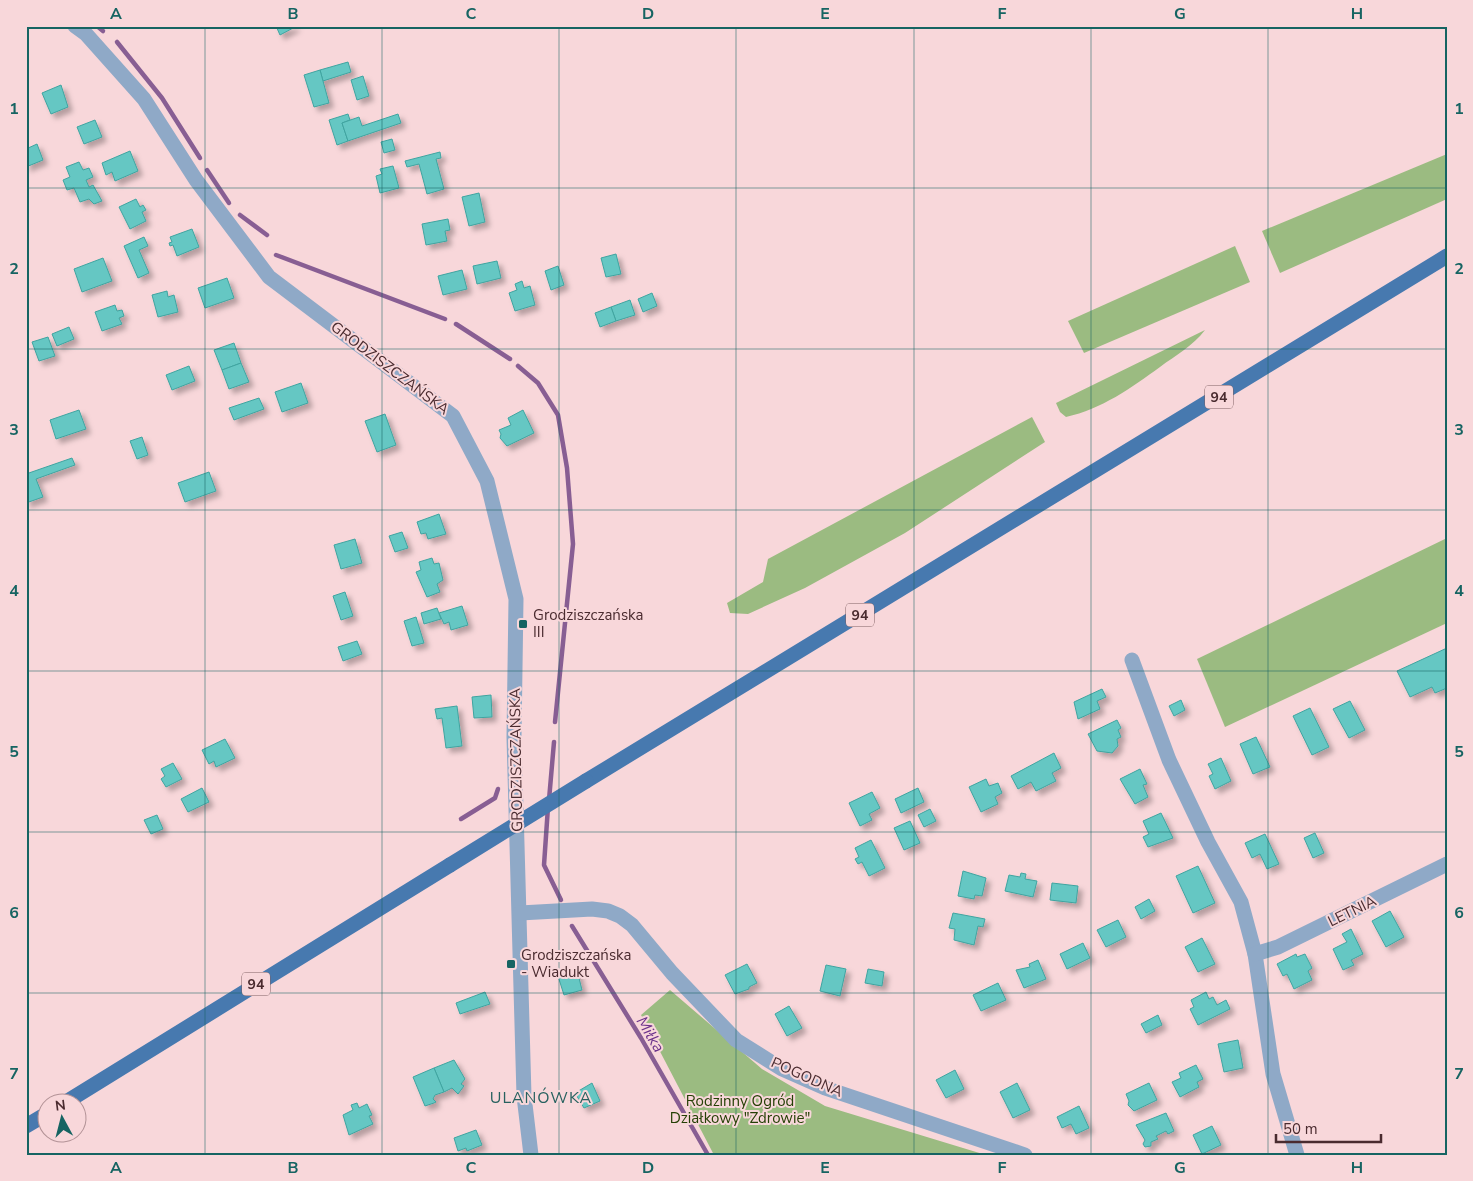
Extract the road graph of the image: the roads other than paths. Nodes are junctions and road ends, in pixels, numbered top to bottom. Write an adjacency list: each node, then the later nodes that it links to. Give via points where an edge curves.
1 (75, 26): 5 (street, GRODZISZCZAŃSKA, via 144,99 196,180 269,277 453,416 487,481 516,599 514,738)
2 (1447, 256): 7 (main road, 94, bridge)
3 (1132, 660): 6 (street, via 1169,760 1241,902)
4 (1447, 864): 6 (street, LETNIA, via 1278,948)
5 (520, 913): 10 (street, GRODZISZCZAŃSKA, via 524,1096); 11 (street, POGODNA, via 592,909 620,916 632,925 672,973 736,1040 782,1069 825,1088)
6 (1255, 954): 12 (street, via 1274,1074)
7 (79, 1094)
8 (38, 1119): 9 (main road)
9 (26, 1126)
10 (531, 1155)
11 (1025, 1155)
12 (1297, 1155)

